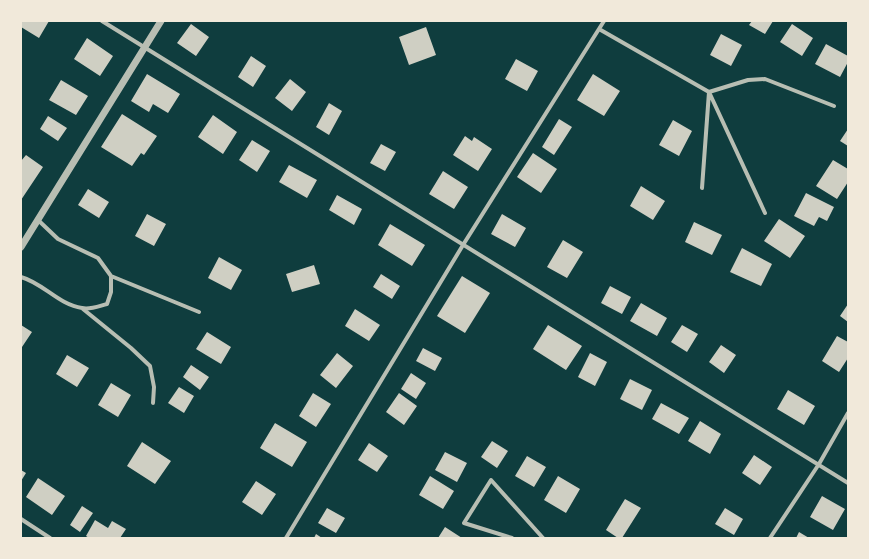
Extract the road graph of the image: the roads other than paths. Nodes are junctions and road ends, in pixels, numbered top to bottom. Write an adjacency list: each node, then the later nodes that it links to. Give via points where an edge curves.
1 (102, 21): 5 (street)
2 (161, 21): 5 (street)
3 (604, 21): 4 (street)
4 (599, 29): 6 (street); 11 (street)
5 (145, 48): 10 (street); 11 (street)
6 (709, 92): 7 (street, via 748,80 765,79); 8 (street); 9 (street)
7 (834, 106)
8 (702, 188)
9 (765, 212)
10 (38, 220): 12 (street); 13 (street, via 58,239 98,258)
11 (463, 245): 19 (street); 23 (street)
12 (21, 247)
13 (111, 276): 15 (street, via 111,292 107,304); 16 (street)
14 (21, 277): 15 (street, via 30,279 69,304)
15 (83, 309): 17 (street, via 150,366 154,387)
16 (198, 312)
17 (153, 403)
18 (848, 413): 19 (street)
19 (819, 464): 20 (street); 26 (street)
20 (848, 483)
21 (21, 519): 22 (street)
22 (50, 538)
23 (286, 538)
24 (512, 538): 25 (street, via 464,523 491,480)
25 (543, 538)
26 (770, 538)

